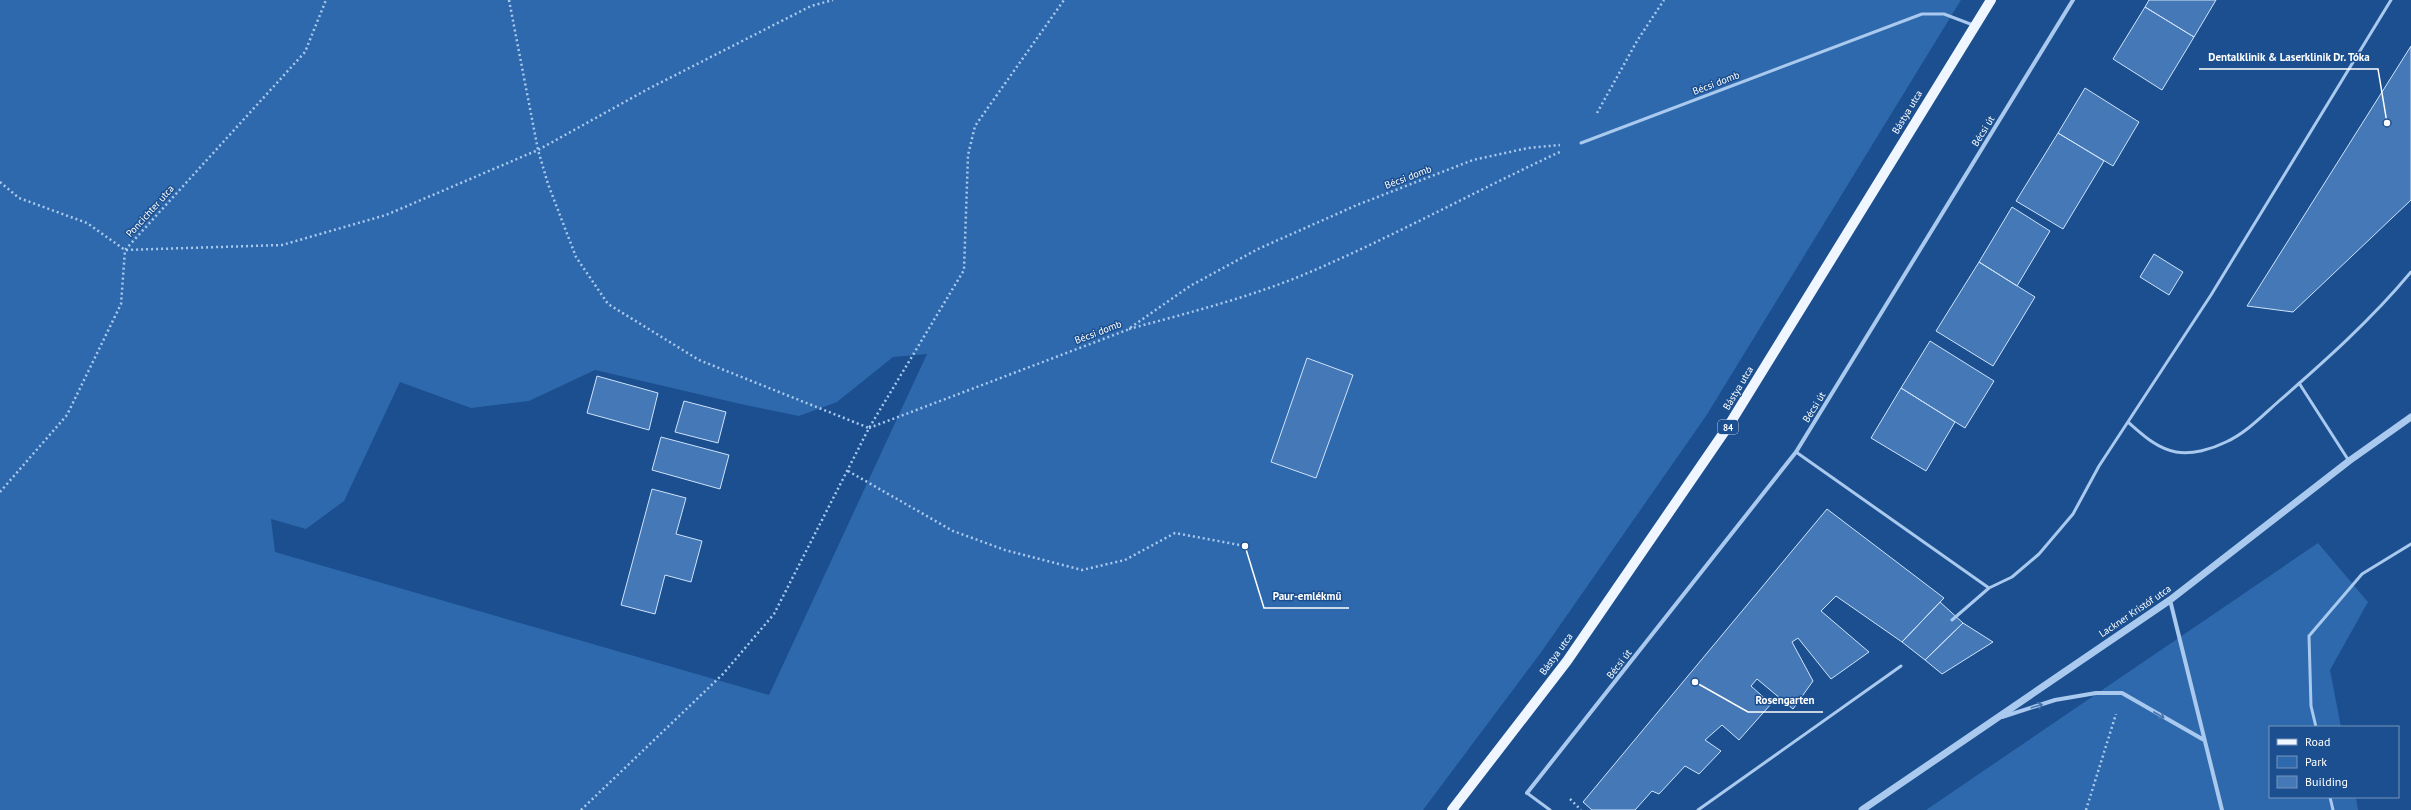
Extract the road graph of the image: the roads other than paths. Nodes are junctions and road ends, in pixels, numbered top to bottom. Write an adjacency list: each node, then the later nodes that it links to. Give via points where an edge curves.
1 (1991, 0): 4 (main road, Bástya utca / 84)
2 (2073, 0): 10 (street, Bécsi út)
3 (2391, 0): 9 (lane, via 2211,295)
4 (1974, 25): 5 (lane, Bécsi domb, via 1944,14 1922,14); 22 (main road, Bástya utca / 84, via 1729,425 1567,661)
5 (1581, 143)
6 (2411, 272): 7 (lane, via 2384,304)
7 (2300, 383): 9 (lane, via 2243,432 2205,450 2177,452 2156,446); 11 (lane)
8 (2411, 416): 11 (street, Lackner Kristóf utca)
9 (2128, 422): 13 (lane, via 2099,466 2073,514 2034,559 2012,577)
10 (1796, 452): 13 (lane); 20 (street, Bécsi út)
11 (2350, 461): 14 (street, Lackner Kristóf utca)
12 (2411, 544): 18 (lane, via 2362,574 2309,636 2311,706)
13 (1989, 588): 15 (lane)
14 (2170, 600): 17 (street, Lackner Kristóf utca); 19 (street)
15 (1952, 620)
16 (1901, 666): 24 (lane)
17 (2000, 718): 19 (street, one-way to 19, via 2055,700 2096,693 2122,693); 25 (street, Lackner Kristóf utca)
18 (2316, 726)
19 (2204, 740): 26 (street)
20 (1527, 793): 23 (lane)
21 (2330, 798): 27 (lane)
22 (1452, 810)
23 (1550, 810)
24 (1698, 810)
25 (1862, 810)
26 (2222, 810)
27 (2333, 810)

